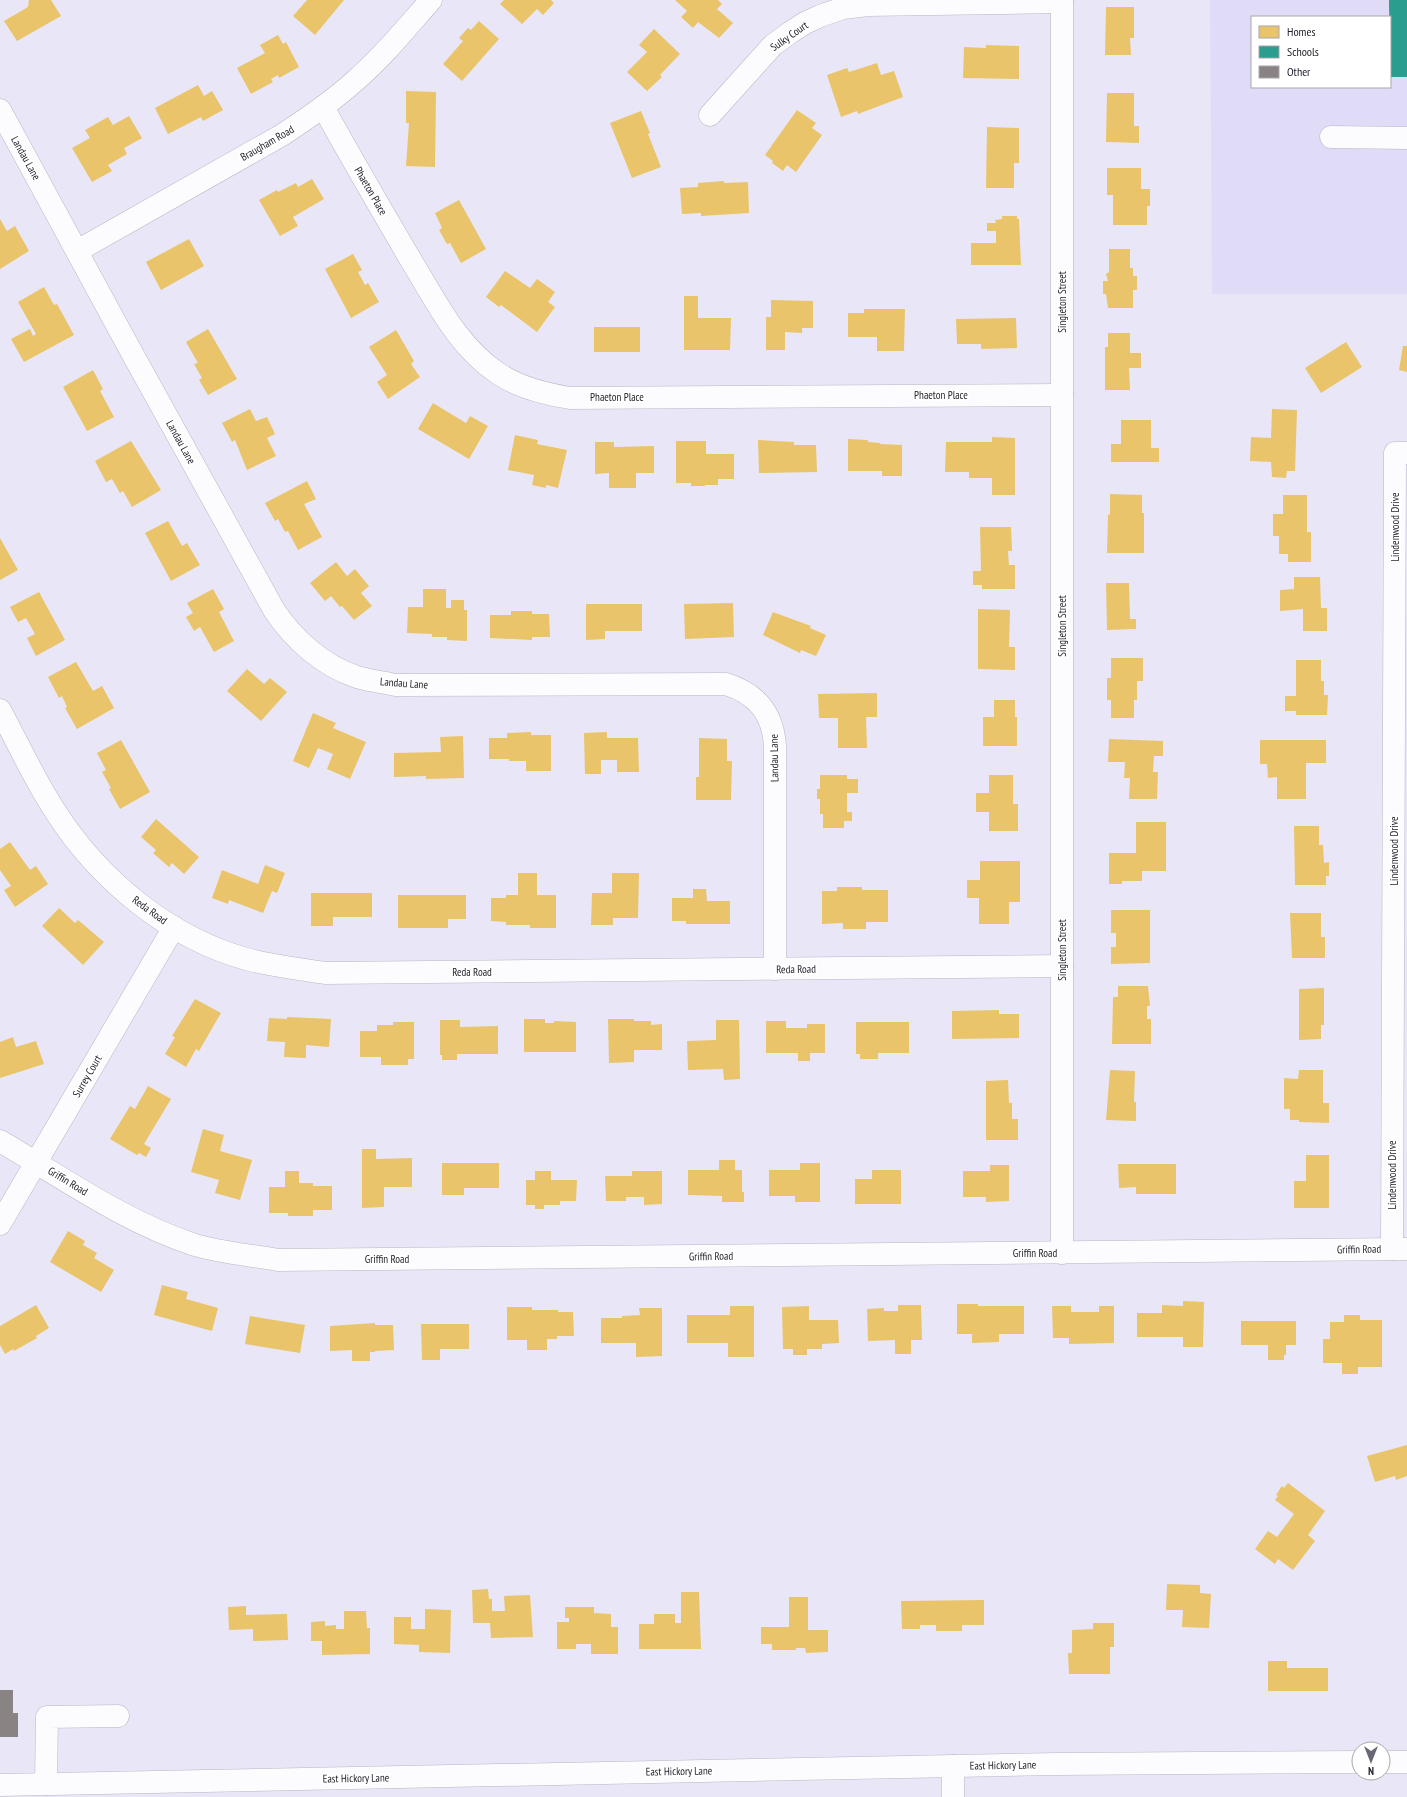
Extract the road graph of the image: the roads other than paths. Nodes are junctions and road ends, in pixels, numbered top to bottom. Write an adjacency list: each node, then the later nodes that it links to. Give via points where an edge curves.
1 (431, 0): 3 (street, Braugham Road, via 366,71)
2 (1062, 1): 5 (street, Sulky Court, via 868,5 843,8 805,23 773,45); 9 (street, Singleton Street)
3 (323, 107): 8 (street, Braugham Road, via 282,135); 9 (street, Phaeton Place, via 451,327 478,358 513,383 545,394 570,398)
4 (0, 110): 8 (street, Landau Lane)
5 (710, 115)
6 (1331, 137): 7 (street)
7 (1407, 138)
8 (77, 251): 14 (street, Landau Lane, via 274,610 288,630 319,657 356,676 396,685 726,684 742,690 762,706 773,729 775,746)
9 (1062, 394): 13 (street, Singleton Street)
10 (1401, 453): 18 (street, Lindenwood Drive)
11 (0, 710): 12 (street, Reda Road, via 55,811 85,851 133,898)
12 (174, 927): 14 (street, Reda Road, via 212,946 251,960 325,973); 16 (street, Surrey Court)
13 (1062, 966): 14 (street, Reda Road); 19 (street, Singleton Street)
14 (774, 969)
15 (0, 1141): 16 (street, Griffin Road)
16 (36, 1162): 17 (street, Surrey Court); 19 (street, Griffin Road, via 129,1217 166,1234 213,1250 278,1260)
17 (0, 1224)
18 (1399, 1249): 19 (street, Griffin Road)
19 (1062, 1252)
20 (118, 1716): 25 (street, via 47,1716)
21 (1351, 1762): 24 (street, East Hickory Lane)
22 (1391, 1762): 23 (street)
23 (1407, 1762)
24 (953, 1766): 25 (street, East Hickory Lane); 27 (street)
25 (46, 1784): 26 (street, East Hickory Lane)
26 (0, 1785)
27 (953, 1797)

